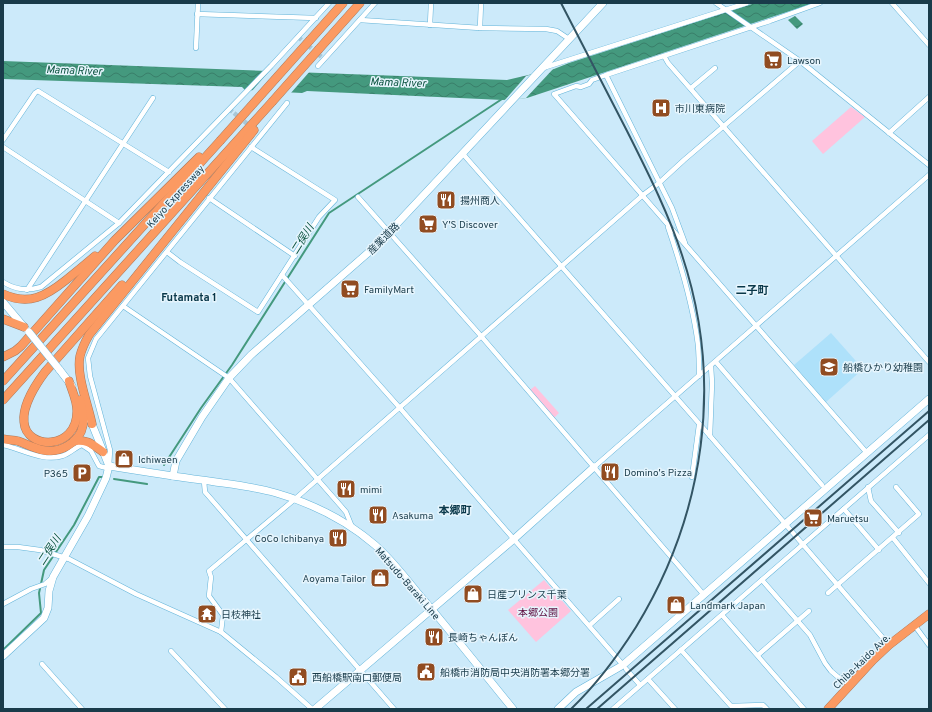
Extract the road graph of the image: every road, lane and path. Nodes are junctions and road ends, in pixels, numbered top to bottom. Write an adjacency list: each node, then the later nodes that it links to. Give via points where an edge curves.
1 (198, 3): 14 (street)
2 (328, 3): 15 (street)
3 (343, 3): 37 (highway, Keiyo Expressway, bridge)
4 (360, 3): 32 (highway, Keiyo Expressway, bridge)
5 (375, 3): 16 (street)
6 (431, 3): 17 (street)
7 (481, 3): 19 (street)
8 (603, 3): 20 (main road, 産業道路)
9 (716, 3): 13 (street)
10 (747, 3): 13 (street)
11 (820, 3): 18 (street)
12 (892, 3): 21 (street)
13 (727, 10): 18 (street); 27 (street)
14 (197, 14): 15 (street); 22 (street)
15 (316, 18): 43 (street)
16 (360, 20): 17 (street); 25 (street)
17 (430, 25): 19 (street)
18 (751, 26): 23 (street); 24 (street)
19 (480, 28): 20 (street, via 546,28 557,31)
20 (569, 39): 27 (main road, 産業道路)
21 (929, 45)
22 (196, 48)
23 (664, 56): 28 (street); 29 (street)
24 (800, 61): 34 (street); 35 (street)
25 (318, 66)
26 (715, 68): 29 (street)
27 (542, 69): 41 (main road, 産業道路)
28 (606, 75): 45 (street); 46 (street, via 581,87 576,86 554,94)
29 (691, 88): 34 (street)
30 (929, 97): 35 (street)
31 (153, 98): 38 (street)
32 (272, 102): 50 (highway, via 253,131); 82 (highway, Keiyo Expressway)
33 (287, 103): 40 (street)
34 (724, 126): 45 (street); 57 (street)
35 (889, 133): 42 (street)
36 (3, 140): 38 (street, via 38,91)
37 (220, 141): 54 (highway, via 199,157); 77 (highway, Keiyo Expressway)
38 (123, 144): 43 (street); 49 (street)
39 (3, 147): 49 (street)
40 (251, 147): 48 (street); 58 (street, via 335,200 319,217)
41 (463, 154): 53 (main road, 産業道路); 59 (street)
42 (929, 165)
43 (169, 172): 51 (street)
44 (929, 175): 57 (street)
45 (659, 183): 46 (street); 55 (street)
46 (643, 195): 52 (street); 59 (street)
47 (358, 197): 53 (street)
48 (209, 198): 56 (street); 58 (street)
49 (86, 201): 51 (street); 62 (street)
50 (182, 220): 78 (highway, via 36,384 24,416 25,427 38,440 60,441 72,430 77,411); 84 (highway, via 102,318 83,346 80,379)
51 (119, 223): 62 (street, via 42,288)
52 (667, 223): 55 (street); 75 (street, via 693,317 698,345)
53 (389, 232): 65 (main road, 産業道路, via 358,263); 70 (street)
54 (115, 240): 63 (highway, via 44,296 25,299); 71 (highway, via 21,346)
55 (687, 246): 68 (street)
56 (167, 252): 60 (street, via 258,312); 66 (street)
57 (837, 255): 68 (street); 73 (street)
58 (295, 256): 60 (street)
59 (561, 267): 70 (street); 79 (street)
60 (282, 275): 65 (street)
61 (3, 282): 62 (street)
62 (27, 290)
63 (3, 294)
64 (3, 302): 69 (main road)
65 (309, 304): 76 (main road, 産業道路); 83 (street)
66 (123, 306): 76 (street); 93 (street, via 96,339 88,358 90,376 110,450)
67 (3, 319): 69 (highway)
68 (756, 326): 72 (street); 92 (street)
69 (27, 330): 78 (main road, bridge)
70 (481, 336): 83 (street); 94 (street)
71 (3, 357)
72 (716, 362): 74 (street); 99 (street)
73 (929, 362)
74 (711, 366): 75 (street); 87 (street)
75 (699, 376): 79 (street)
76 (229, 378): 95 (main road, 産業道路, via 176,461); 97 (street)
77 (3, 381)
78 (69, 381): 80 (main road)
79 (674, 397): 85 (street); 94 (street)
80 (80, 398): 84 (main road); 89 (highway, via 83,425)
81 (929, 399): 92 (main road)
82 (3, 400)
83 (399, 407): 97 (street); 108 (street)
84 (92, 424): 91 (main road)
85 (699, 425): 87 (street); 96 (street)
86 (929, 435): 100 (street)
87 (710, 436): 104 (street)
88 (3, 439): 89 (highway, via 50,451 63,448)
89 (74, 441): 91 (highway, via 86,441)
90 (3, 446): 93 (street, via 54,458 82,445 91,451 99,466)
91 (103, 452): 93 (main road)
92 (867, 453): 104 (main road)
93 (109, 466): 95 (main road, Matsudo-Baraki Line); 113 (main road, via 91,510)
94 (594, 467): 108 (main road); 119 (street)
95 (173, 476): 98 (main road, Matsudo-Baraki Line)
96 (692, 477)
97 (318, 478): 102 (street); 105 (street, via 346,512)
98 (204, 480): 102 (main road, Matsudo-Baraki Line, via 258,489); 109 (street, via 205,492)
99 (822, 485)
100 (868, 487): 103 (street); 106 (street, via 871,501)
101 (896, 487): 106 (street, via 918,514)
102 (295, 499): 105 (main road, Matsudo-Baraki Line); 109 (street)
103 (844, 509): 110 (street); 112 (street)
104 (785, 525): 110 (street); 119 (main road)
105 (353, 528): 122 (main road, Matsudo-Baraki Line, via 375,545)
106 (899, 533): 107 (street)
107 (893, 538): 112 (street); 116 (street)
108 (514, 539): 122 (main road); 137 (street)
109 (247, 540): 129 (street, via 209,571 209,596 223,615); 138 (street)
110 (803, 545): 115 (street); 117 (street)
111 (3, 547): 113 (street, via 40,550)
112 (879, 550): 117 (street)
113 (57, 556): 114 (main road); 129 (street, via 72,560 136,594)
114 (53, 577): 121 (street, via 45,584); 135 (main road, via 44,618)
115 (762, 580): 125 (street); 126 (street)
116 (929, 583)
117 (838, 586): 118 (street); 130 (street)
118 (828, 593)
119 (704, 595): 137 (main road)
120 (619, 599): 127 (street)
121 (3, 604)
122 (432, 608): 138 (main road); 146 (main road, Matsudo-Baraki Line)
123 (809, 611): 126 (street)
124 (929, 614): 128 (highway, Chiba-kaido Ave.)
125 (722, 615): 132 (street); 134 (street)
126 (798, 620): 134 (street); 140 (street, via 831,671)
127 (591, 624)
128 (915, 626): 130 (highway, Chiba-kaido Ave.); 131 (street)
129 (221, 632): 144 (street)
130 (890, 645): 140 (highway, Chiba-kaido Ave.)
131 (929, 645)
132 (681, 650): 139 (street); 150 (street, via 731,706 763,705)
133 (171, 651): 143 (street)
134 (758, 655): 151 (street)
135 (3, 656)
136 (42, 664): 142 (street)
137 (624, 667): 141 (street); 147 (main road, via 576,692)
138 (360, 670): 144 (main road); 145 (street)
139 (648, 679): 141 (street); 149 (street)
140 (850, 684): 152 (highway, Chiba-kaido Ave.)
141 (640, 685): 148 (street)
142 (82, 709)
143 (225, 709)
144 (314, 709)
145 (394, 709)
146 (513, 709)
147 (558, 709)
148 (613, 709)
149 (675, 709)
150 (767, 709)
151 (804, 709)
152 (828, 709)

